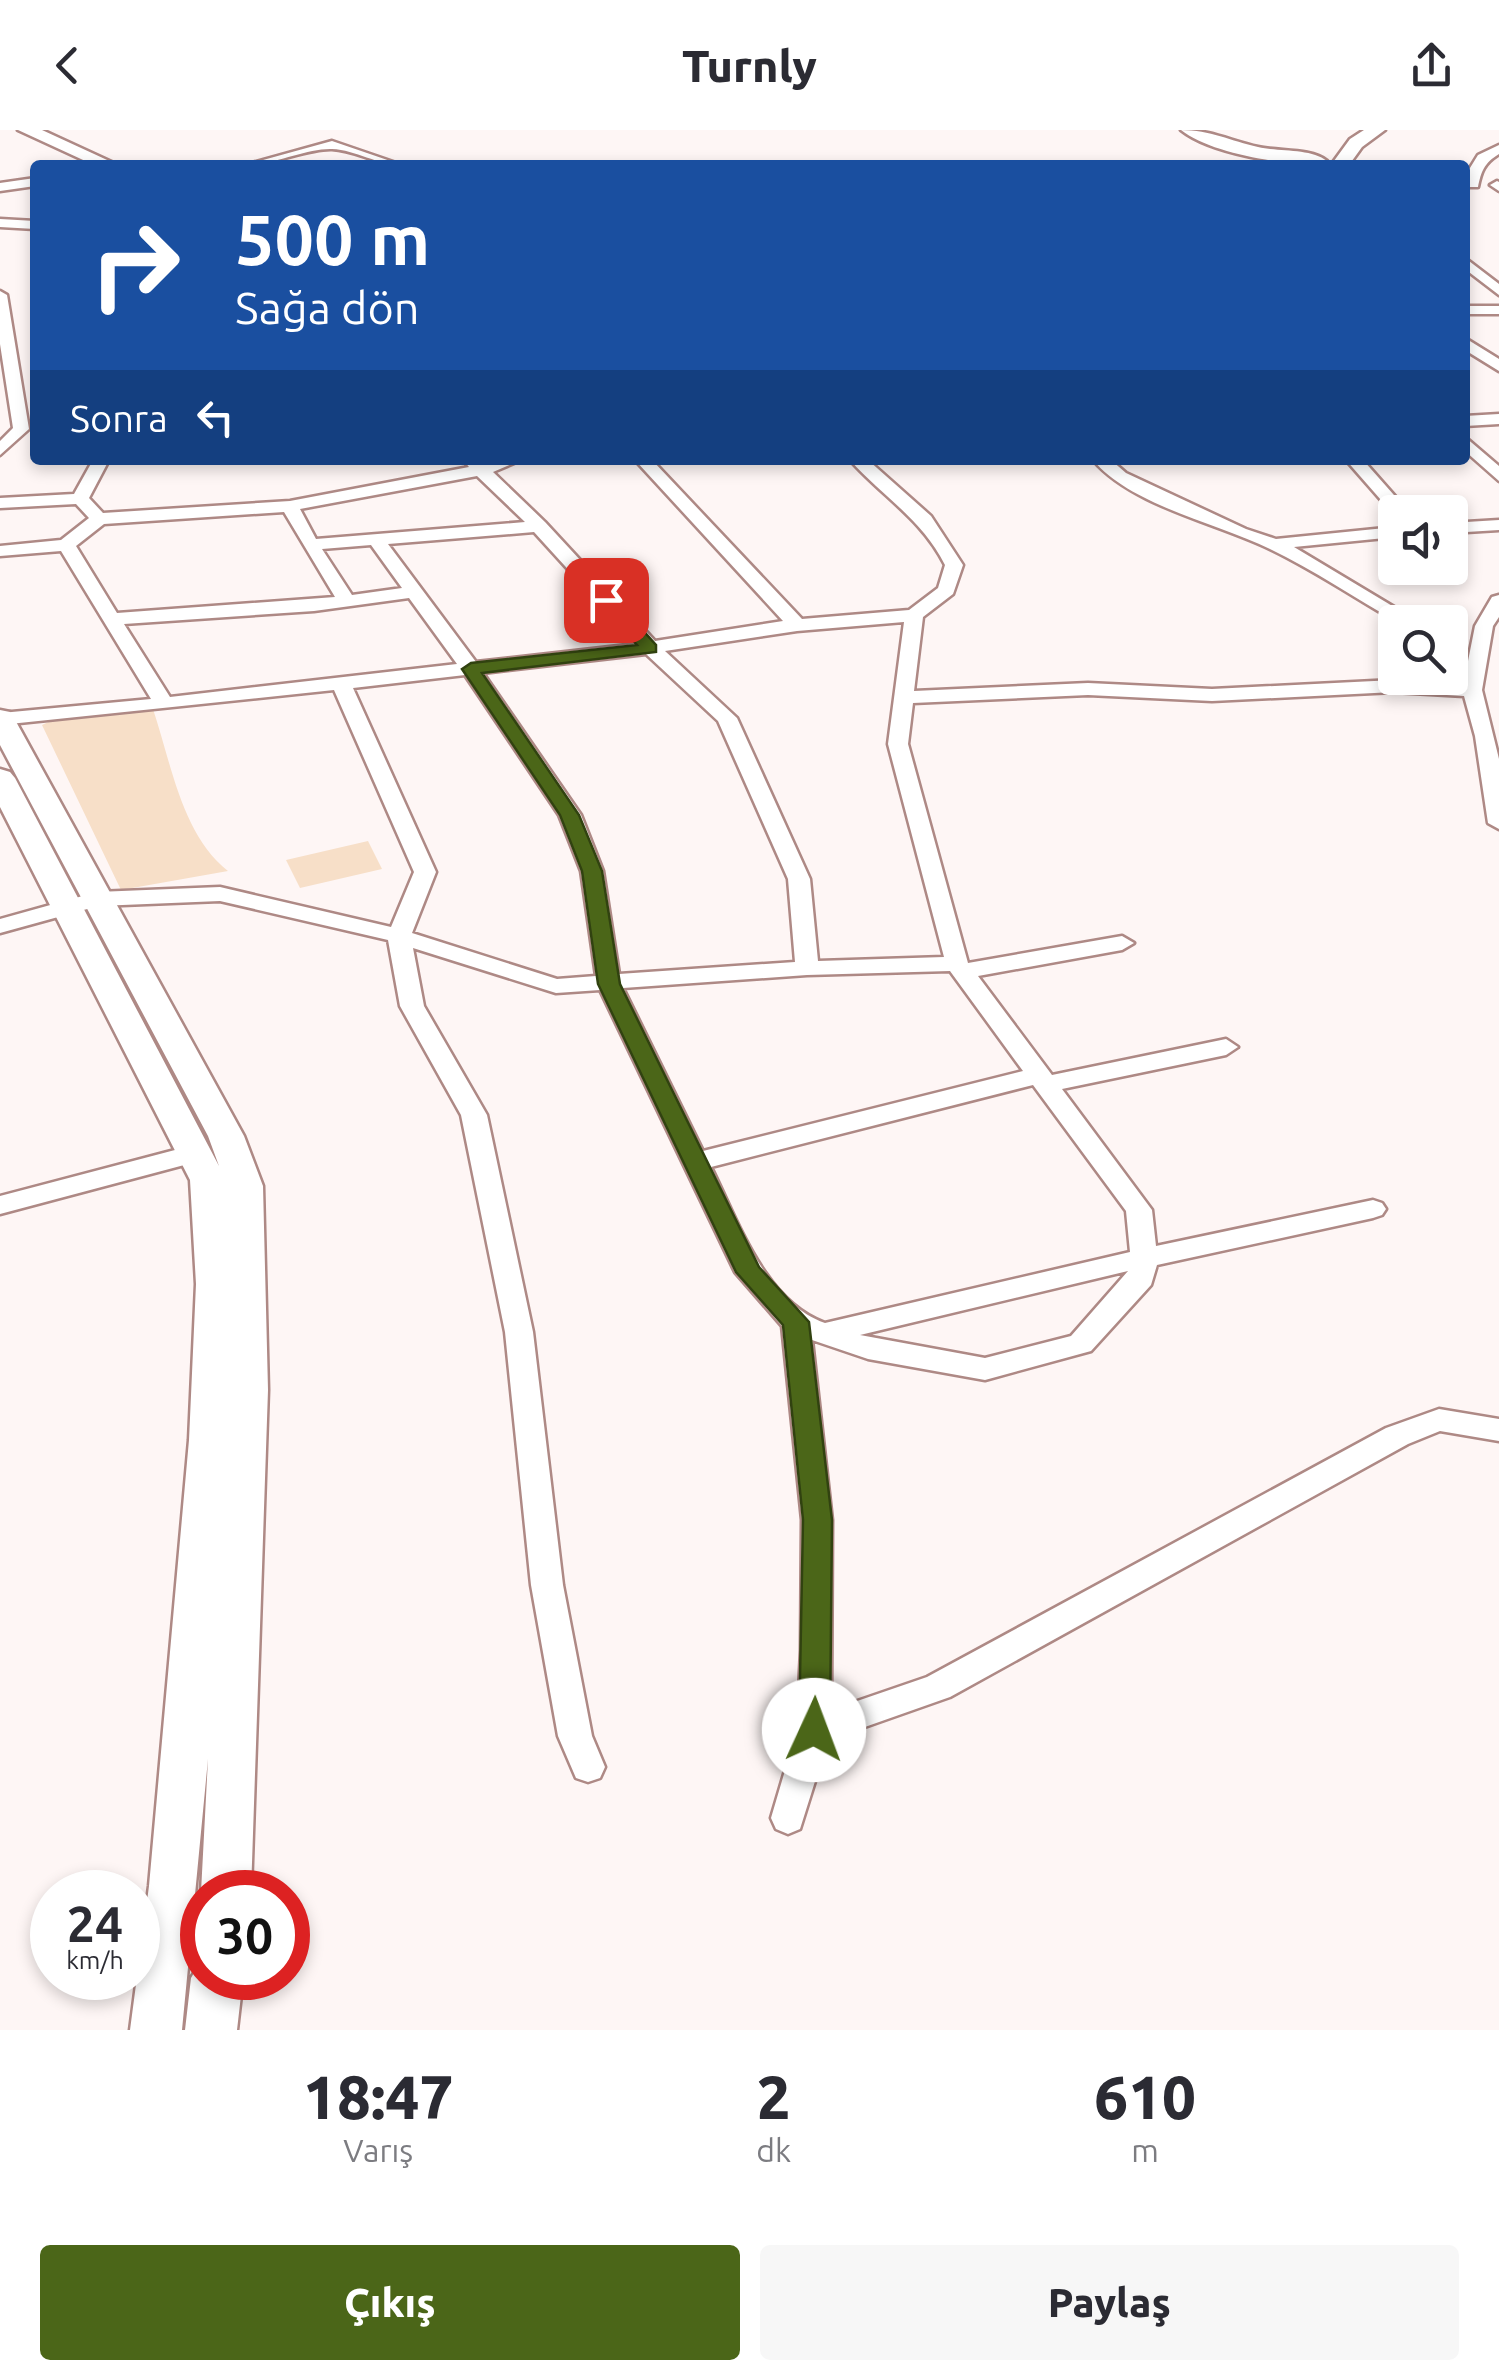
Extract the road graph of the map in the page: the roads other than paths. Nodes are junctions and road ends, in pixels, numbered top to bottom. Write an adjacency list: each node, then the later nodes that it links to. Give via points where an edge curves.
1 (27, 130): 7 (street)
2 (63, 130): 8 (street)
3 (1190, 130): 11 (street)
4 (1350, 130): 12 (street)
5 (1376, 130): 13 (street)
6 (1499, 148): 14 (street, via 1483,158)
7 (107, 160)
8 (112, 160)
9 (272, 160): 10 (street, via 332,146)
10 (379, 160)
11 (1299, 160)
12 (1319, 160)
13 (1344, 160)
14 (1470, 180)
15 (30, 183): 18 (street)
16 (1470, 184): 17 (street)
17 (1498, 186)
18 (0, 187)
19 (1, 220): 20 (street)
20 (30, 224)
21 (1470, 255): 23 (street)
22 (1470, 266): 24 (street)
23 (1499, 278)
24 (1499, 290)
25 (1, 304): 32 (street)
26 (1470, 310): 27 (street)
27 (1499, 310)
28 (1470, 349): 29 (street)
29 (1499, 366)
30 (1499, 419): 31 (street)
31 (1470, 421)
32 (28, 428): 33 (street); 35 (street)
33 (0, 433)
34 (1470, 447): 42 (street)
35 (0, 450)
36 (98, 465): 44 (street)
37 (476, 465): 46 (street); 49 (street)
38 (648, 465): 63 (street)
39 (864, 465): 61 (street, via 942,537 954,565 946,590)
40 (1106, 465): 53 (street)
41 (1359, 465): 43 (street)
42 (1499, 476)
43 (1386, 495)
44 (80, 499): 45 (street); 47 (street)
45 (0, 503)
46 (290, 506): 47 (street); 55 (street)
47 (100, 519): 54 (street)
48 (1499, 525): 50 (street)
49 (540, 526): 52 (street); 64 (street)
50 (1468, 527)
51 (1378, 534): 53 (street)
52 (376, 540): 55 (street); 57 (street)
53 (1275, 544): 60 (street)
54 (66, 545): 56 (street); 62 (street)
55 (310, 545): 59 (street)
56 (0, 551)
57 (414, 592): 59 (street); 65 (street)
58 (1499, 600): 68 (street, via 1484,626)
59 (347, 601): 62 (street)
60 (1381, 605)
61 (914, 616): 63 (street); 69 (street)
62 (110, 619): 70 (street)
63 (797, 625): 64 (street)
64 (650, 648): 65 (street); 79 (street, via 727,718 799,878)
65 (471, 669): 66 (street); 81 (street, via 570,815 592,871)
66 (341, 684): 70 (street); 77 (street, via 426,872)
67 (1468, 685): 68 (street)
68 (1472, 690): 69 (street, via 1394,686 1212,695 1088,689); 73 (street)
69 (904, 698): 80 (street, via 898,744)
70 (164, 704): 71 (street)
71 (0, 718): 75 (street)
72 (0, 778): 75 (street)
73 (1496, 790): 74 (street)
74 (1499, 823)
75 (81, 902): 76 (street); 77 (street, via 220,894); 84 (street); 94 (street, via 237,1156 246,1186 248,1390)
76 (0, 926)
77 (399, 936): 81 (street, via 556,986); 92 (street, via 412,1006 474,1115 520,1332 547,1586 575,1736)
78 (1122, 943): 80 (street)
79 (807, 968): 80 (street); 81 (street)
80 (960, 968): 83 (street)
81 (609, 984): 85 (street)
82 (1226, 1047): 83 (street)
83 (1043, 1080): 85 (street); 88 (street, via 1139,1210)
84 (194, 1154): 86 (street); 96 (street, via 208,1180 214,1284 210,1440)
85 (696, 1162): 89 (street, via 749,1272)
86 (0, 1204)
87 (1373, 1209): 88 (street)
88 (1144, 1258): 89 (street); 89 (street, via 1141,1278 1081,1344 985,1369 868,1349)
89 (810, 1328): 91 (street, via 818,1520)
90 (1499, 1430): 91 (street, via 1438,1420 1398,1436 938,1687)
91 (814, 1730): 93 (street)
92 (588, 1767)
93 (788, 1818)
94 (227, 1870)
95 (214, 2000): 97 (street)
96 (156, 2030)
97 (211, 2030)

